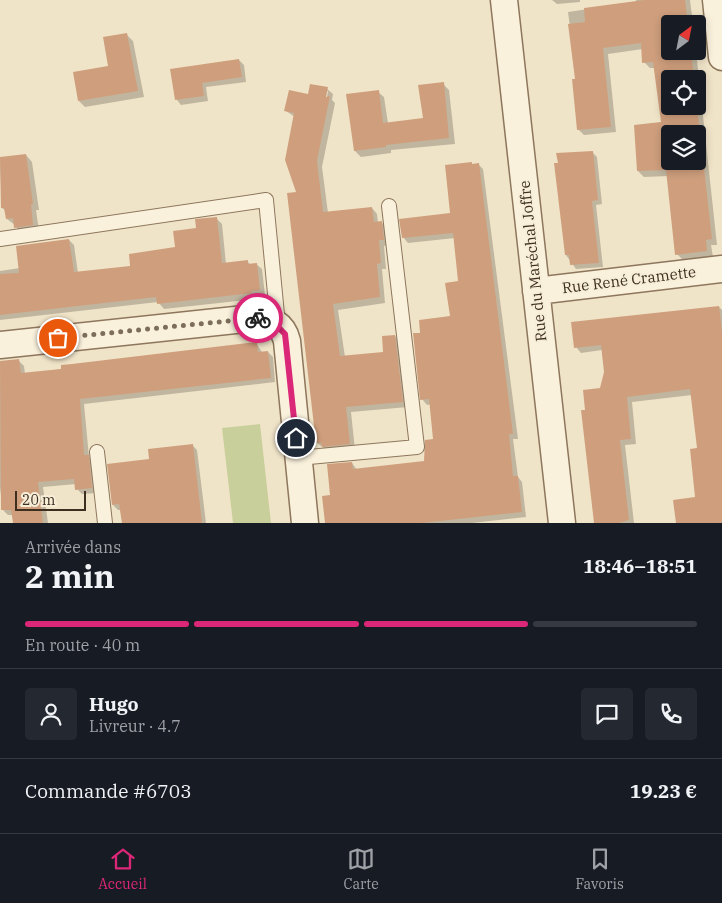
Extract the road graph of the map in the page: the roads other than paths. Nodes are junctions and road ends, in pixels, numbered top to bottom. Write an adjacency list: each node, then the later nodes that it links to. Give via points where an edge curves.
1 (504, 0): 7 (street, Rue du Maréchal Joffre)
2 (716, 0): 3 (street)
3 (722, 57)
4 (389, 206): 11 (lane, via 417,447)
5 (0, 238): 8 (lane, via 266,200)
6 (722, 269): 7 (street, Rue René Cramette)
7 (536, 291): 14 (street, Rue du Maréchal Joffre)
8 (278, 325): 9 (street, via 267,319 254,318); 11 (street, via 287,341)
9 (0, 345)
10 (97, 452): 12 (lane)
11 (298, 458): 13 (street)
12 (106, 523)
13 (305, 523)
14 (562, 523)

